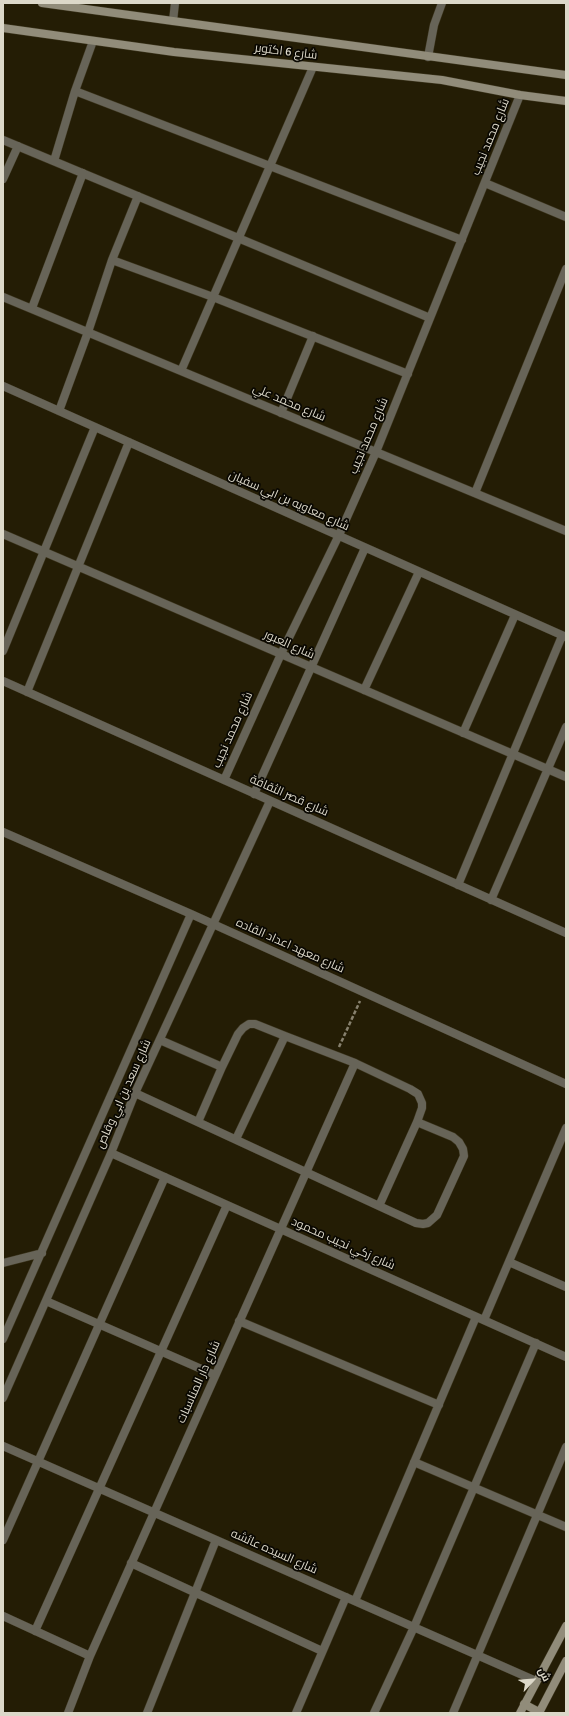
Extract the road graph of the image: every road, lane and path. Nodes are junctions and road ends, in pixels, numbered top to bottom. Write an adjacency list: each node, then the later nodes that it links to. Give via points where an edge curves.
1 (42, 3): 4 (street, شارع 6 اكتوبر)
2 (175, 3): 4 (street)
3 (442, 3): 7 (street, via 434,25)
4 (173, 21): 7 (street, شارع 6 اكتوبر)
5 (3, 28): 6 (street, شارع 6 اكتوبر)
6 (92, 41): 8 (street, شارع 6 اكتوبر); 10 (street)
7 (428, 57): 9 (street, شارع 6 اكتوبر)
8 (313, 67): 11 (street, شارع 6 اكتوبر, via 442,80); 16 (street)
9 (566, 75)
10 (75, 91): 15 (street); 16 (street)
11 (520, 95): 12 (street, شارع 6 اكتوبر); 19 (street, شارع محمد نجيب)
12 (566, 102)
13 (3, 140): 14 (street)
14 (18, 146): 15 (street); 18 (street)
15 (54, 161): 17 (street)
16 (270, 166): 22 (street); 23 (street)
17 (83, 173): 20 (street); 28 (street)
18 (3, 179)
19 (485, 183): 21 (street); 23 (street, شارع محمد نجيب)
20 (138, 196): 22 (street); 24 (street)
21 (566, 217)
22 (239, 238): 27 (street); 29 (street)
23 (462, 240): 29 (street, شارع محمد نجيب)
24 (112, 260): 27 (street); 30 (street)
25 (566, 269): 40 (street)
26 (3, 297): 28 (street, شارع محمد علي)
27 (213, 297): 31 (street); 32 (street)
28 (32, 308): 30 (street, شارع محمد علي)
29 (430, 318): 33 (street, شارع محمد نجيب)
30 (88, 332): 32 (street, شارع محمد علي); 35 (street)
31 (312, 336): 33 (street); 36 (street)
32 (181, 371): 36 (street, شارع محمد علي)
33 (408, 374): 39 (street, شارع محمد نجيب)
34 (3, 386): 35 (street, شارع معاويه بن ابي سفيان)
35 (59, 411): 37 (street, شارع معاويه بن ابي سفيان)
36 (281, 413): 39 (street, شارع محمد علي)
37 (95, 427): 38 (street, شارع معاويه بن ابي سفيان); 45 (street)
38 (129, 442): 43 (street, شارع معاويه بن ابي سفيان); 46 (street)
39 (376, 452): 40 (street, شارع محمد علي); 43 (street, شارع محمد نجيب)
40 (475, 493): 41 (street, شارع محمد علي)
41 (566, 531)
42 (3, 534): 45 (street, شارع العبور)
43 (338, 536): 44 (street, شارع معاويه بن ابي سفيان); 51 (street, شارع محمد نجيب)
44 (365, 548): 47 (street, شارع معاويه بن ابي سفيان); 52 (street)
45 (44, 552): 46 (street, شارع العبور); 50 (street)
46 (78, 566): 51 (street, شارع العبور); 55 (street)
47 (419, 572): 48 (street, شارع معاويه بن ابي سفيان); 54 (street)
48 (515, 615): 49 (street, شارع معاويه بن ابي سفيان); 57 (street)
49 (564, 636): 58 (street)
50 (3, 651)
51 (281, 654): 52 (street, شارع العبور); 61 (street, شارع محمد نجيب)
52 (311, 667): 54 (street, شارع العبور); 62 (street)
53 (3, 681): 55 (street, شارع قصر الثقافة)
54 (364, 690): 57 (street, شارع العبور)
55 (27, 692): 61 (street, شارع قصر الثقافة)
56 (566, 727): 59 (street)
57 (463, 733): 58 (street, شارع العبور)
58 (512, 754): 59 (street, شارع العبور); 65 (street)
59 (548, 770): 60 (street, شارع العبور); 66 (street)
60 (566, 777)
61 (224, 780): 62 (street, شارع قصر الثقافة)
62 (254, 794): 63 (street, شارع قصر الثقافة)
63 (270, 801): 65 (street, شارع قصر الثقافة); 68 (street, شارع سعد بن ابي وقاص)
64 (3, 832): 67 (street, شارع معهد اعداد القاده)
65 (458, 885): 66 (street, شارع قصر الثقافة)
66 (491, 900): 69 (street, شارع قصر الثقافة)
67 (191, 914): 68 (street, شارع معهد اعداد القاده); 88 (street, شارع سعد بن ابي وقاص)
68 (213, 925): 70 (street, شارع معهد اعداد القاده); 72 (street, شارع سعد بن ابي وقاص)
69 (566, 933)
70 (364, 992): 73 (path); 76 (street, شارع معهد اعداد القاده)
71 (285, 1036): 73 (street); 75 (street, via 249,1024 238,1034); 81 (street)
72 (160, 1040): 75 (street); 77 (street, شارع سعد بن ابي وقاص)
73 (335, 1055): 74 (street)
74 (355, 1063): 79 (street, via 418,1094 422,1108); 83 (street, شارع دار المناسبات)
75 (222, 1068): 78 (street)
76 (566, 1084)
77 (135, 1093): 78 (street); 82 (street, شارع سعد بن ابي وقاص)
78 (198, 1122): 81 (street)
79 (417, 1122): 86 (street); 86 (street, via 453,1137 459,1142 464,1156 437,1215 428,1223 416,1223)
80 (566, 1128): 89 (street)
81 (236, 1139): 83 (street)
82 (111, 1153): 84 (street, شارع زكي نجيب محمود); 92 (street, شارع سعد بن ابي وقاص)
83 (306, 1172): 86 (street); 87 (street, شارع دار المناسبات)
84 (165, 1177): 85 (street, شارع زكي نجيب محمود); 95 (street)
85 (227, 1205): 87 (street, شارع زكي نجيب محمود); 98 (street)
86 (379, 1206)
87 (280, 1229): 93 (street, شارع زكي نجيب محمود); 94 (street, شارع دار المناسبات)
88 (42, 1253): 90 (street); 96 (street, شارع سعد بن ابي وقاص)
89 (509, 1262): 91 (street); 93 (street)
90 (3, 1263)
91 (566, 1287)
92 (46, 1301): 95 (street); 101 (street, شارع سعد بن ابي وقاص)
93 (480, 1319): 97 (street, شارع زكي نجيب محمود); 102 (street)
94 (239, 1321): 100 (street, شارع دار المناسبات); 102 (street)
95 (99, 1325): 98 (street); 105 (street)
96 (3, 1339)
97 (536, 1343): 99 (street, شارع زكي نجيب محمود); 108 (street)
98 (161, 1352): 100 (street); 107 (street)
99 (566, 1357)
100 (215, 1376): 109 (street, شارع دار المناسبات)
101 (3, 1398)
102 (439, 1405): 106 (street)
103 (3, 1446): 105 (street, شارع السيده عائشه)
104 (566, 1447): 110 (street)
105 (38, 1461): 107 (street, شارع السيده عائشه); 112 (street)
106 (414, 1462): 108 (street); 117 (street)
107 (100, 1488): 109 (street, شارع السيده عائشه); 121 (street)
108 (474, 1488): 110 (street); 120 (street)
109 (154, 1512): 113 (street, شارع السيده عائشه); 114 (street, شارع دار المناسبات)
110 (537, 1515): 111 (street); 123 (street)
111 (566, 1527)
112 (3, 1540)
113 (216, 1540): 115 (street); 116 (street, شارع السيده عائشه)
114 (131, 1563): 115 (street); 124 (street, شارع دار المناسبات)
115 (196, 1593): 122 (street); 129 (street)
116 (346, 1597): 117 (street, شارع السيده عائشه); 122 (street)
117 (355, 1601): 120 (street, شارع السيده عائشه)
118 (3, 1616): 121 (street)
119 (566, 1626): 126 (street)
120 (414, 1627): 123 (street, شارع السيده عائشه); 131 (street)
121 (35, 1631): 124 (street)
122 (322, 1651): 130 (street)
123 (478, 1655): 126 (street, شارع السيده عائشه); 132 (street)
124 (90, 1656): 128 (street, شارع دار المناسبات)
125 (566, 1661): 134 (street)
126 (536, 1681): 127 (street)
127 (524, 1704): 133 (street); 134 (street)
128 (68, 1713)
129 (148, 1713)
130 (296, 1713)
131 (374, 1713)
132 (453, 1713)
133 (520, 1713)
134 (539, 1713)

